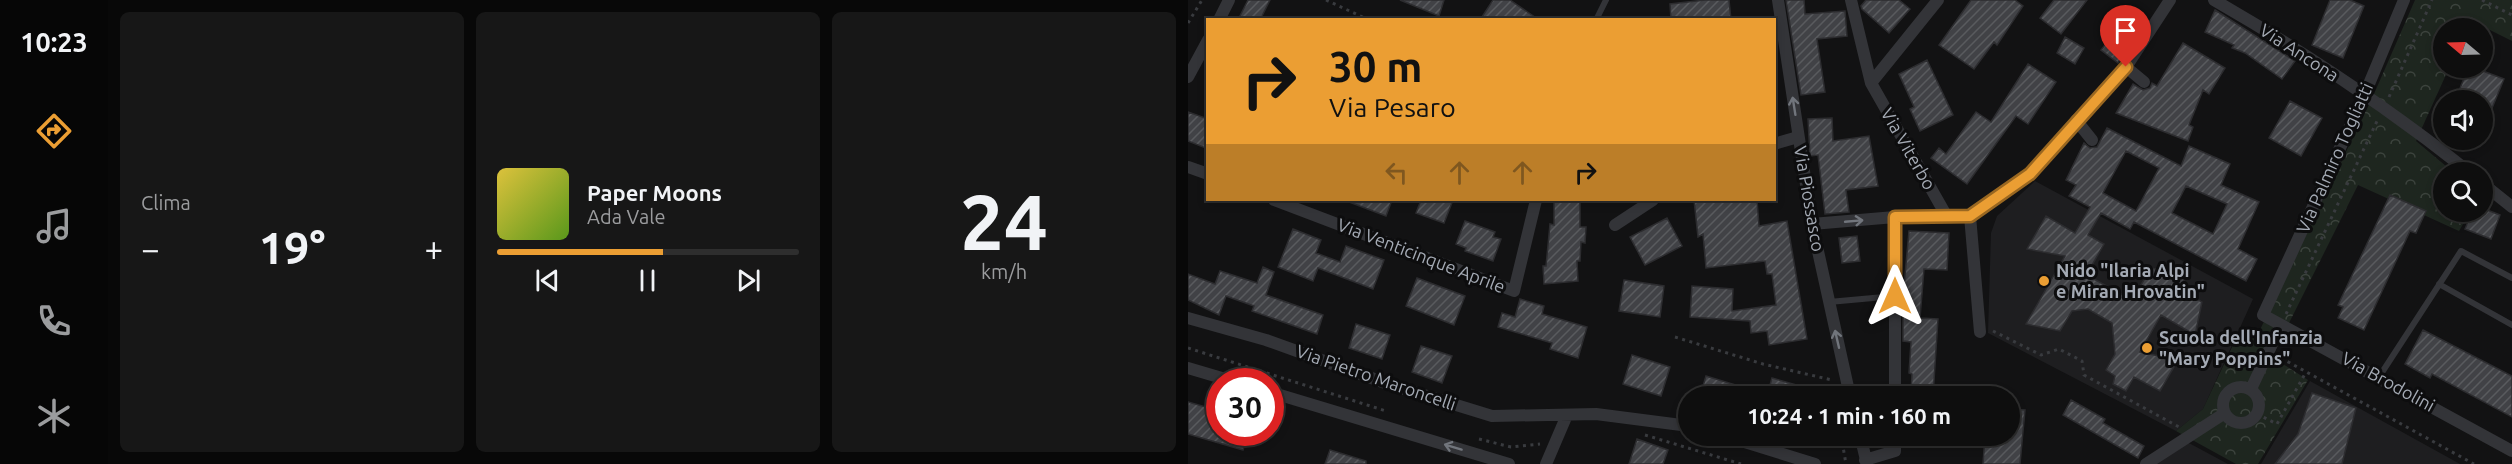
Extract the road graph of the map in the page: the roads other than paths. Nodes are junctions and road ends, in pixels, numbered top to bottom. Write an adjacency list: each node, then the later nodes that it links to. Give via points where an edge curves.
1 (1229, 0): 9 (street)
2 (1606, 0): 10 (lane)
3 (1778, 0): 18 (street, Via Piossasco, one-way to 3)
4 (1851, 0): 15 (street, Via Viterbo)
5 (1938, 0): 15 (street)
6 (2170, 0): 12 (street)
7 (2214, 0): 16 (street, Via Ancona)
8 (2404, 0): 16 (street, Via Palmiro Togliatti)
9 (1220, 18)
10 (1597, 18)
11 (1206, 44): 13 (street)
12 (2126, 67): 14 (street); 17 (street)
13 (1188, 77)
14 (2144, 82)
15 (1871, 83): 29 (street, Via Viterbo)
16 (2364, 96): 21 (street, Via Ancona); 38 (street, Via Palmiro Togliatti)
17 (2076, 120): 19 (street); 30 (street, via 2026,182)
18 (1798, 137): 20 (street); 32 (street, Via Piossasco)
19 (2092, 141)
20 (1776, 143)
21 (2456, 162)
22 (1188, 167): 23 (street)
23 (1206, 173)
24 (2493, 192): 28 (street)
25 (1283, 201): 26 (street, Via Venticinque Aprile, via 1514,291)
26 (1536, 201)
27 (1651, 201): 33 (street)
28 (2512, 207)
29 (1946, 215): 30 (street); 31 (street)
30 (1970, 216): 42 (street)
31 (1895, 217): 32 (street, one-way to 31); 36 (street)
32 (1812, 224): 37 (street, Via Piossasco)
33 (1615, 225)
34 (2512, 278): 35 (lane, via 2461,251)
35 (2439, 285): 41 (lane); 45 (lane)
36 (1895, 296): 37 (lane); 47 (street)
37 (1828, 302): 46 (street, Via Piossasco, one-way to 37)
38 (2264, 315): 40 (street, Via Brodolini)
39 (1188, 318): 51 (street, Via Pietro Maroncelli, via 1492,416)
40 (2281, 325): 45 (street, Via Brodolini); 48 (street)
41 (2512, 325)
42 (1980, 328)
43 (1188, 368): 44 (street)
44 (1206, 373)
45 (2379, 377): 56 (street, Via Brodolini)
46 (1848, 386)
47 (1895, 386)
48 (2251, 389): 50 (street, via 2237,387 2226,394); 50 (street, via 2260,405 2250,421 2231,421)
49 (1284, 397): 59 (street, one-way to 49)
50 (2224, 413): 61 (street)
51 (1568, 415): 52 (street, Via Pietro Maroncelli, via 1596,414); 60 (street)
52 (1678, 425)
53 (1757, 446): 58 (street)
54 (1862, 446): 57 (street)
55 (1895, 446): 57 (street, via 1895,452)
56 (2512, 451)
57 (1866, 462)
58 (1810, 463)
59 (1509, 464)
60 (1546, 464)
61 (2146, 464)

